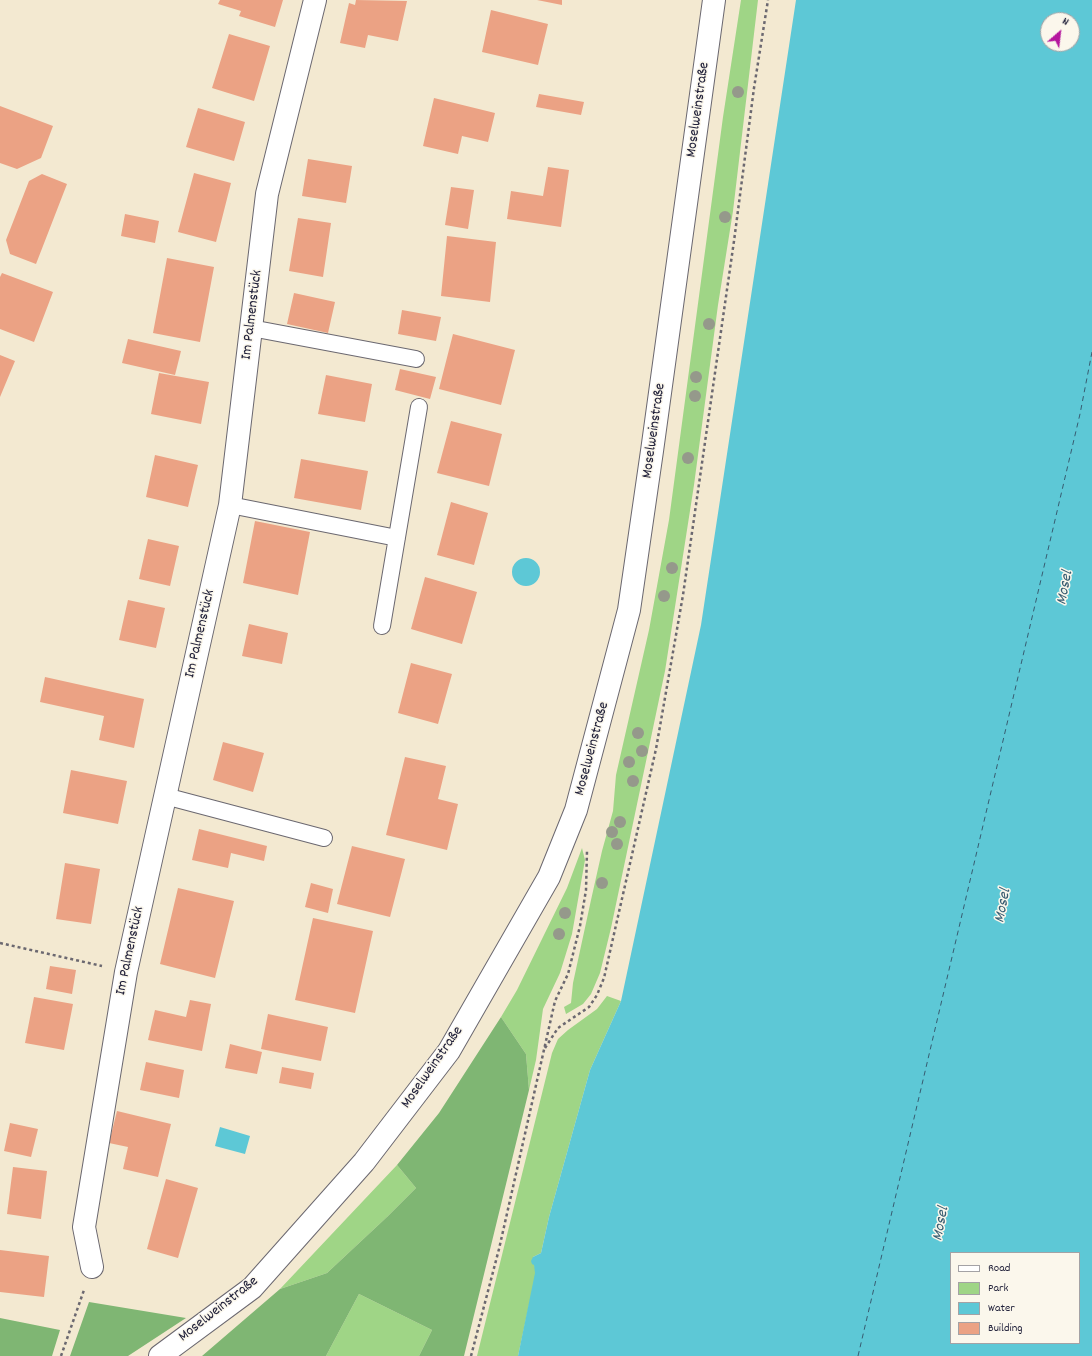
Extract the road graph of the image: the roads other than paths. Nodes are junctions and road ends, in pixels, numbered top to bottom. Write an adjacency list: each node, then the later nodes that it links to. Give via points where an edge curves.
1 (316, 0): 3 (main road, Im Palmenstück, via 267,194)
2 (714, 0): 12 (main road, Moselweinstraße, via 629,610 576,810 549,877 444,1057 364,1162 252,1288)
3 (251, 328): 4 (lane); 6 (main road, Im Palmenstück)
4 (416, 360)
5 (420, 407): 7 (lane)
6 (230, 505): 7 (lane); 9 (main road, Im Palmenstück)
7 (397, 538): 8 (lane)
8 (382, 626)
9 (165, 796): 10 (lane); 11 (main road, Im Palmenstück, via 126,972 84,1227)
10 (324, 838)
11 (92, 1267)
12 (160, 1356)

